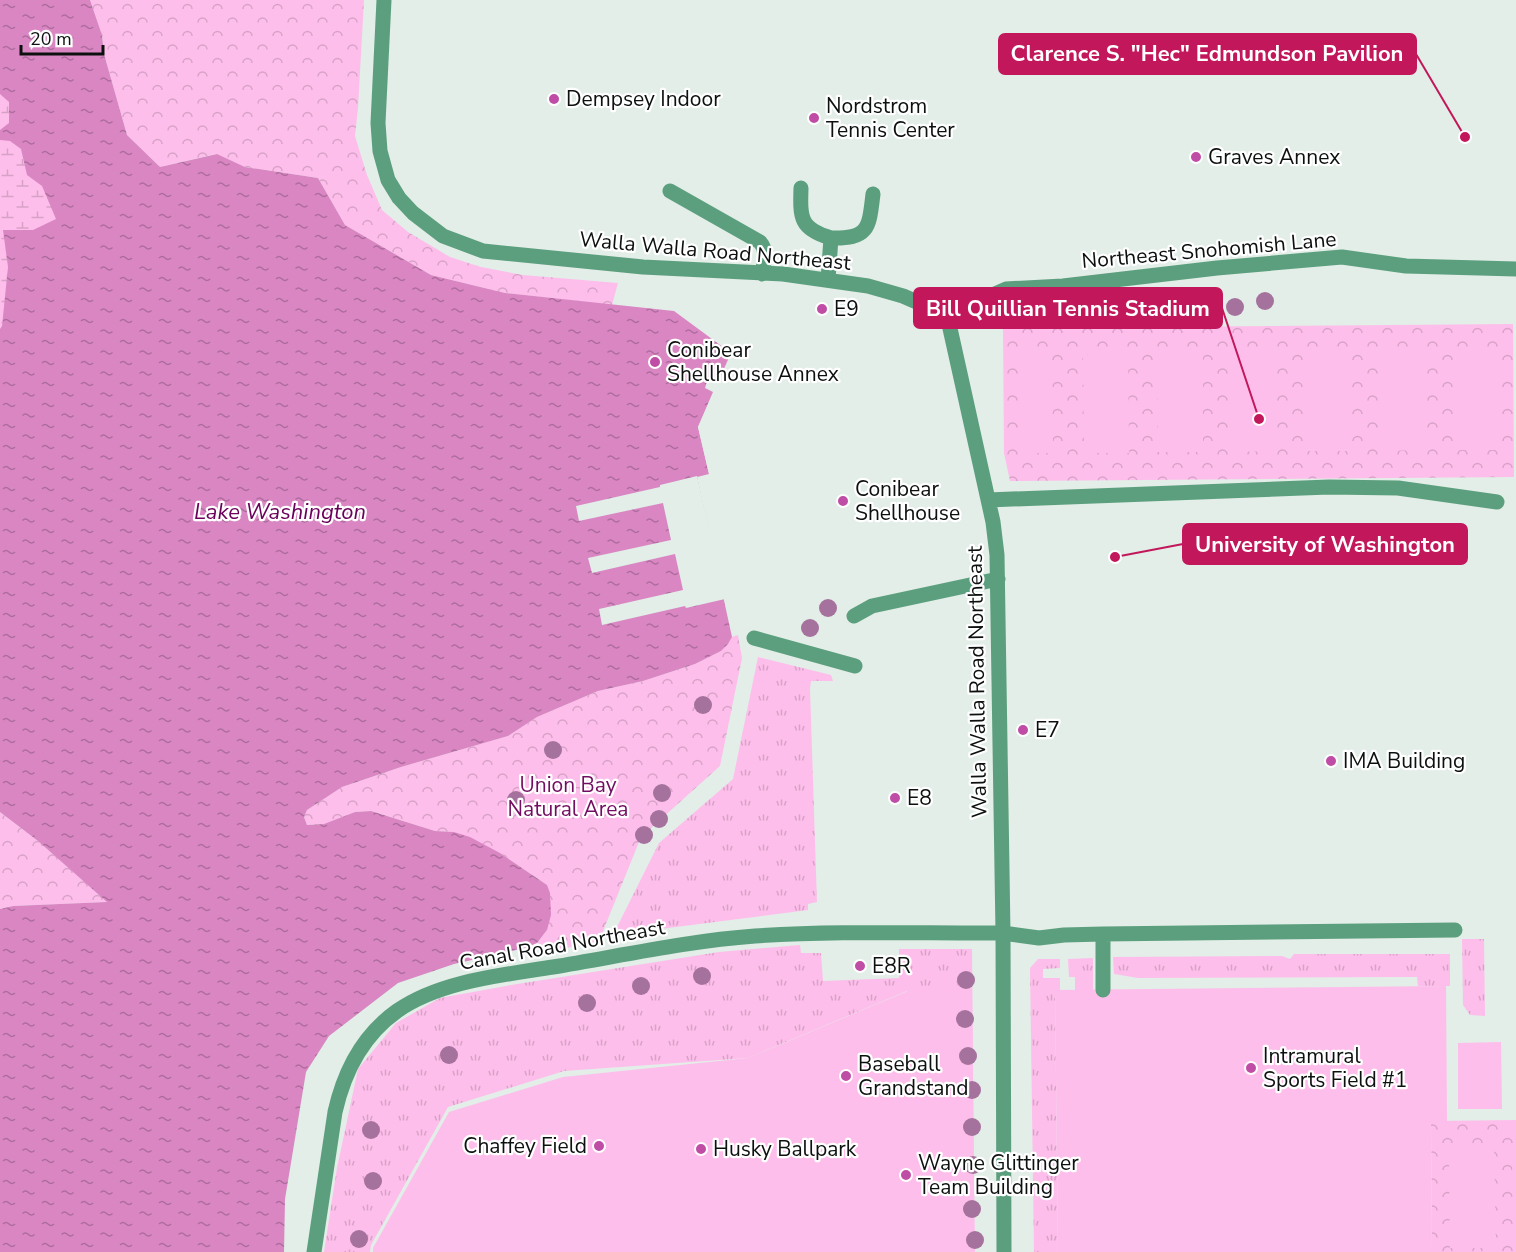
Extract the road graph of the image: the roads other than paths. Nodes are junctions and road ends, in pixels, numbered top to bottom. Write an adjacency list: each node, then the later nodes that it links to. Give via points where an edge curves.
1 (384, 0): 7 (lane, Walla Walla Road Northeast, via 380,151 388,180 399,198 443,236 483,251)
2 (801, 188): 5 (lane, via 800,210 807,228)
3 (670, 191): 7 (lane, via 760,242 766,253)
4 (873, 194): 5 (lane, via 865,230 859,236)
5 (831, 238): 8 (lane)
6 (1516, 269): 9 (lane, Northeast Snohomish Lane, via 1406,266 1342,257 1217,267 1006,289)
7 (762, 274): 8 (lane, Walla Walla Road Northeast)
8 (828, 280): 9 (lane, Walla Walla Road Northeast, via 903,296)
9 (947, 315): 10 (lane, Walla Walla Road Northeast)
10 (988, 500): 11 (lane, via 1329,487 1398,488); 12 (lane, Walla Walla Road Northeast)
11 (1497, 502)
12 (998, 579): 13 (lane, via 872,606); 17 (lane, Walla Walla Road Northeast)
13 (854, 616)
14 (754, 638): 15 (lane)
15 (855, 666)
16 (1455, 930): 18 (lane, Canal Road Northeast)
17 (1003, 933): 18 (lane, Canal Road Northeast, via 1039,938); 20 (lane, Canal Road Northeast, via 753,936 510,974 447,987 419,998 380,1025 346,1073 334,1112); 21 (lane, Walla Walla Road Northeast)
18 (1103, 934): 19 (lane)
19 (1103, 990)
20 (314, 1252)
21 (1004, 1252)

